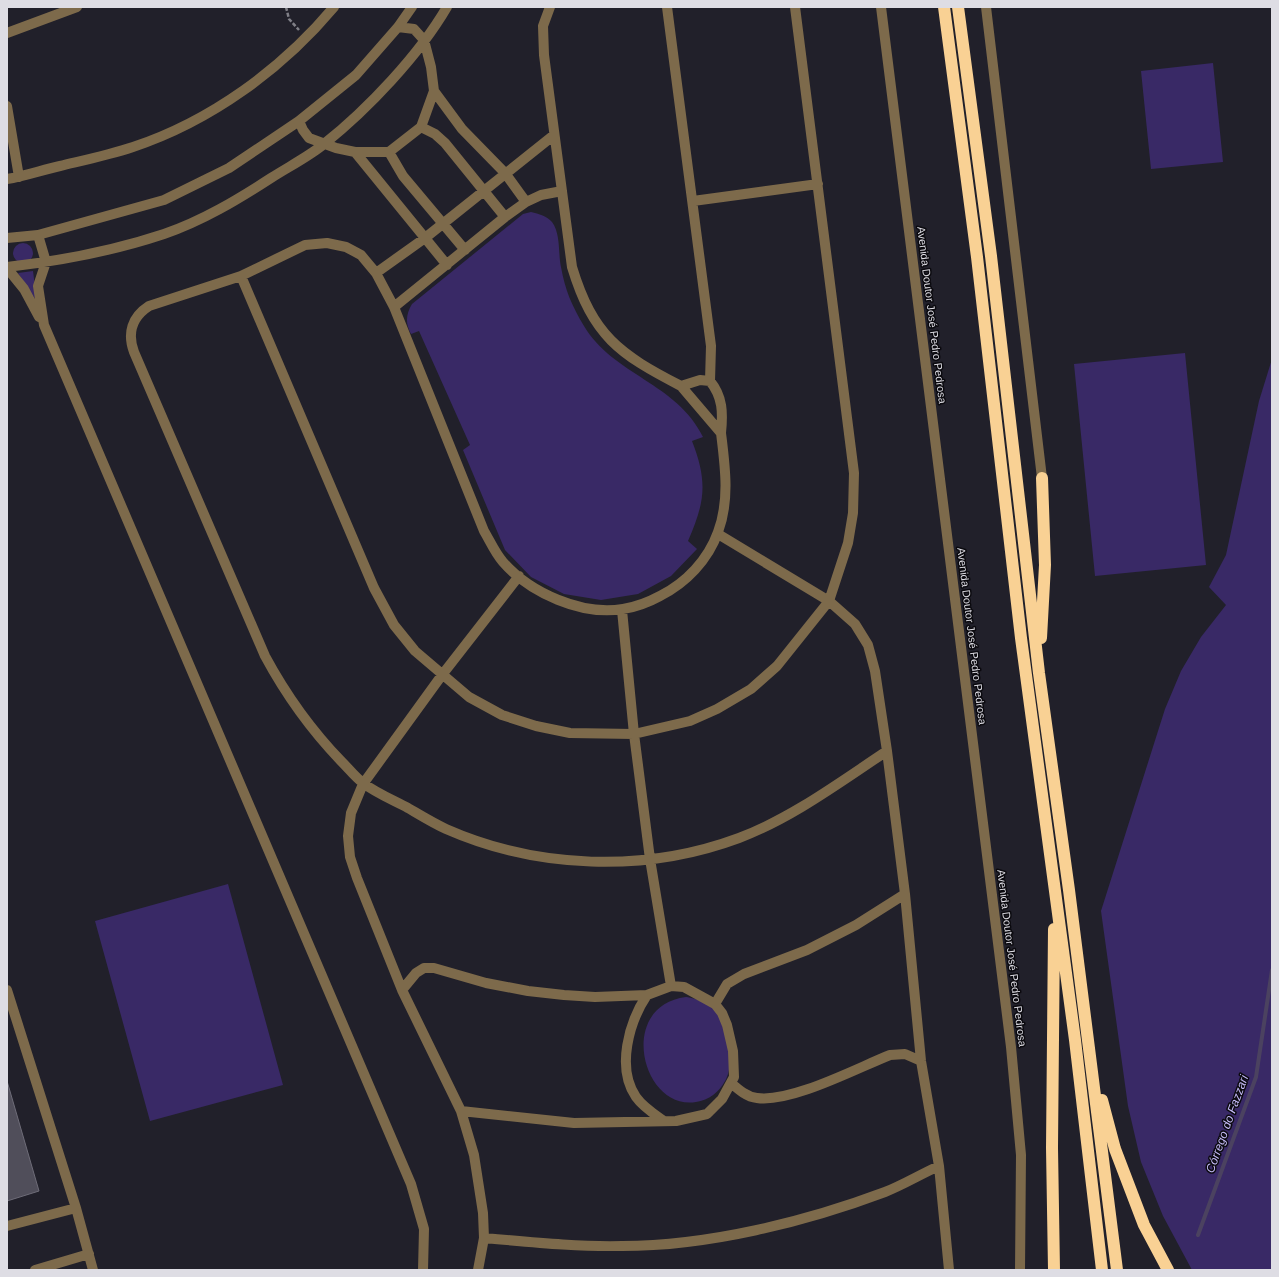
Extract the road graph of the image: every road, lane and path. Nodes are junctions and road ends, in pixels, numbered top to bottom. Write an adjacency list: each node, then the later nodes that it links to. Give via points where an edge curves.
1 (77, 7): 14 (street)
2 (286, 7): 15 (path, via 289,19)
3 (334, 7): 15 (street)
4 (412, 7): 13 (street)
5 (448, 7): 16 (street)
6 (550, 7): 21 (street, via 542,34)
7 (666, 7): 32 (street)
8 (795, 7): 28 (street)
9 (881, 7): 82 (street, Avenida Doutor José Pedro Pedrosa, via 1011,1046 1021,1155)
10 (944, 7): 60 (highway, via 977,257 1021,638)
11 (958, 7): 54 (highway, via 990,243)
12 (986, 7): 49 (street)
13 (398, 27): 16 (street, via 414,29); 19 (street, via 356,75)
14 (7, 33)
15 (307, 38): 26 (street, via 255,82 195,120 157,138 115,153)
16 (424, 40): 17 (street); 22 (street, via 371,101)
17 (434, 92): 20 (street); 25 (street, via 462,129)
18 (7, 106): 26 (street)
19 (299, 120): 22 (street, via 309,138); 35 (street, via 229,168 164,200)
20 (421, 127): 24 (street); 29 (street, via 446,143)
21 (554, 135): 25 (street); 30 (street)
22 (324, 144): 23 (street); 39 (street, via 232,203 164,234)
23 (355, 152): 24 (street); 37 (street)
24 (388, 152): 34 (street, via 403,176)
25 (504, 173): 29 (street); 31 (street)
26 (19, 177): 27 (street)
27 (7, 179)
28 (818, 184): 32 (street); 52 (street, via 854,473 853,513 848,543)
29 (482, 190): 33 (street); 34 (street)
30 (562, 192): 31 (street, via 540,195); 47 (street, via 572,267 580,295 594,320 612,343 631,359)
31 (526, 202): 33 (street)
32 (693, 202): 46 (street, via 711,346)
33 (505, 217): 38 (street)
34 (444, 223): 37 (street); 38 (street)
35 (38, 235): 36 (street); 39 (street)
36 (7, 238)
37 (425, 238): 40 (street); 42 (street)
38 (465, 250): 40 (street)
39 (46, 262): 41 (street); 45 (street, via 38,286)
40 (447, 265): 44 (street)
41 (7, 268): 45 (street, via 24,289)
42 (376, 273): 43 (street, via 361,255 346,247 327,243 306,245 287,252); 44 (street)
43 (240, 276): 55 (street, via 374,588 394,625 415,651); 58 (street, via 149,306 141,311 130,332 132,345 265,656 283,689 311,728)
44 (394, 307): 51 (street, via 484,531 503,562)
45 (44, 325): 79 (street, via 410,1184 424,1229)
46 (710, 381): 47 (street, via 700,380); 48 (street, via 717,389 721,403)
47 (681, 386): 48 (street)
48 (721, 433): 50 (street, via 726,471 725,499)
49 (1042, 478): 54 (highway, via 1045,565)
50 (718, 534): 52 (street); 53 (street, via 687,579 652,600)
51 (519, 576): 53 (street, via 542,592 574,606); 55 (street)
52 (829, 601): 56 (street, via 777,666 750,689 717,709 690,721); 57 (street, via 855,624 868,645 875,671)
53 (622, 610): 56 (street)
54 (1039, 674): 67 (highway)
55 (442, 675): 56 (street, via 469,697 502,715 536,726 570,733); 58 (street)
56 (634, 734): 59 (street)
57 (887, 751): 59 (street, via 787,815 746,835 697,851); 61 (street)
58 (363, 784): 59 (street, via 446,829 502,849 563,861 616,862); 64 (street, via 351,813 348,836 350,857)
59 (650, 859): 62 (street)
60 (1054, 883): 83 (highway); 84 (highway)
61 (905, 894): 66 (street, via 807,950 744,974 728,984); 68 (street)
62 (670, 986): 65 (street); 66 (street, via 684,988)
63 (7, 990): 73 (street)
64 (402, 990): 65 (street, via 416,973 424,968 434,968 486,983 528,991 595,997); 70 (street)
65 (647, 995): 71 (street, via 631,1026 626,1069 636,1096 646,1108)
66 (715, 1004): 69 (street, via 727,1025 733,1051 735,1064)
67 (1091, 1058): 85 (highway); 86 (highway, via 1115,1149 1144,1225)
68 (921, 1061): 69 (street, via 905,1054 890,1055 800,1091 773,1098 757,1098 744,1094); 72 (street)
69 (732, 1083): 71 (street, via 722,1099 707,1114)
70 (461, 1111): 71 (street, via 574,1123); 75 (street, via 480,1185)
71 (664, 1121)
72 (939, 1166): 75 (street, via 886,1192 832,1210 769,1227 688,1241 609,1246 557,1245); 81 (street)
73 (76, 1208): 74 (street); 76 (street)
74 (7, 1226)
75 (484, 1238): 80 (street)
76 (89, 1254): 77 (street); 78 (street)
77 (35, 1270)
78 (93, 1270)
79 (423, 1270)
80 (478, 1270)
81 (949, 1270)
82 (1020, 1270)
83 (1054, 1270)
84 (1102, 1270)
85 (1117, 1270)
86 (1168, 1270)

